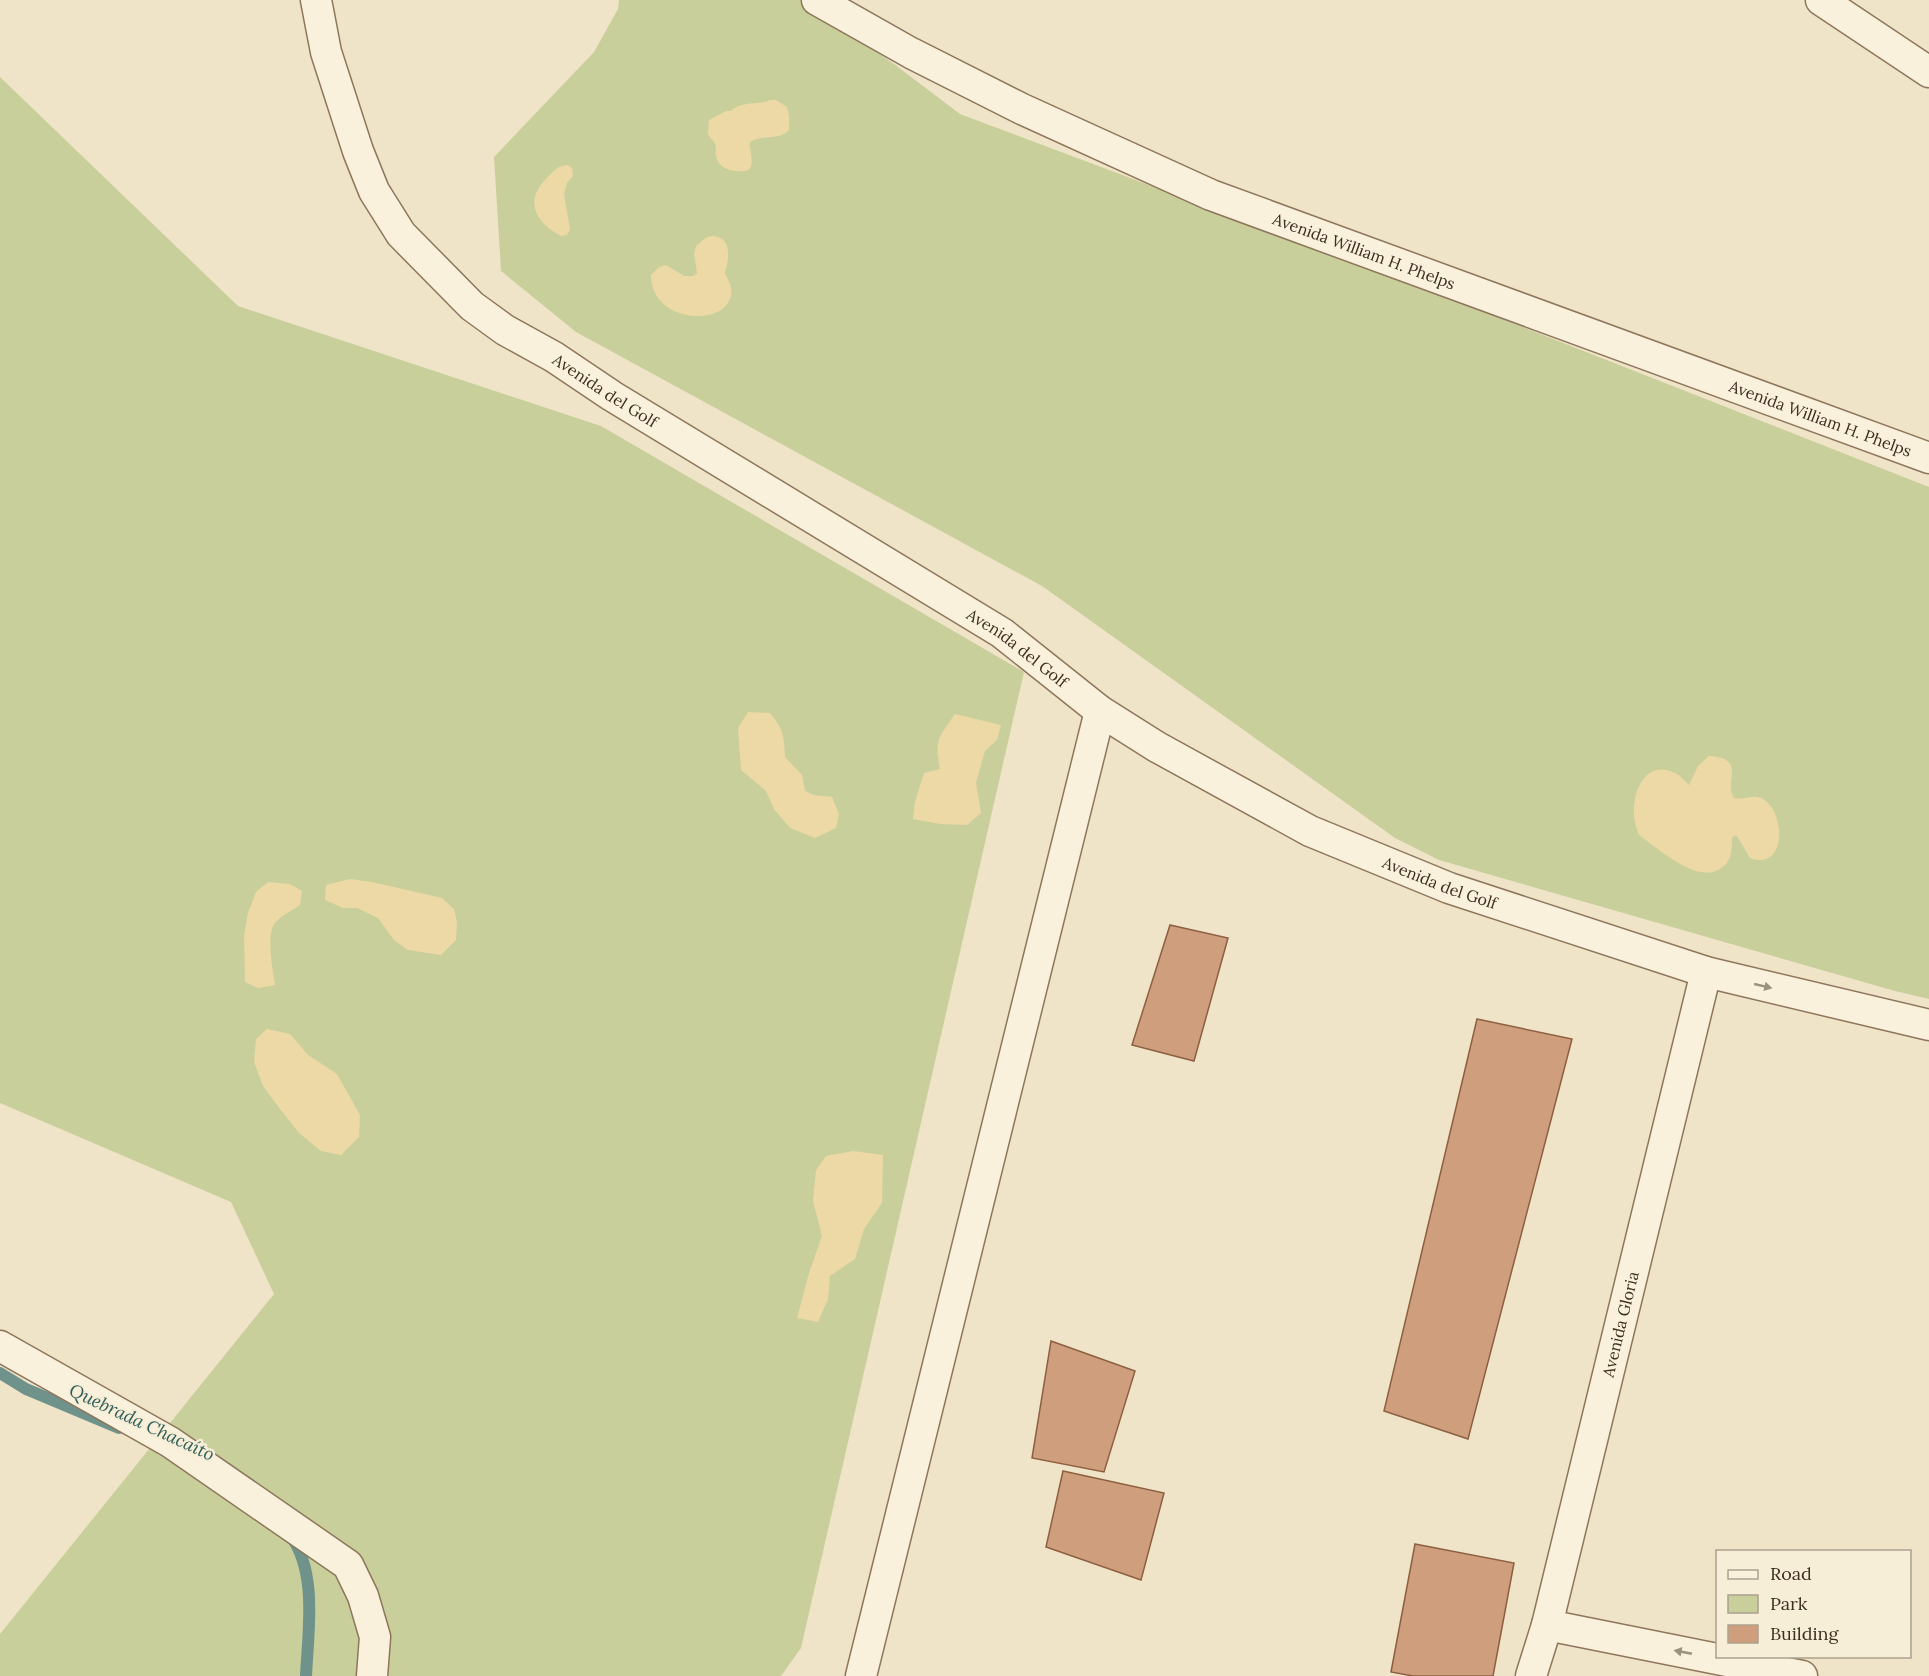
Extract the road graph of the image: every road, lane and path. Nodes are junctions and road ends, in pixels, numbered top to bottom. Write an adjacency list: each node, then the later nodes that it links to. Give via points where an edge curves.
1 (316, 0): 6 (street, Avenida del Golf, via 339,97 374,191 401,234 472,306 505,330 1002,633)
2 (818, 0): 5 (street, Avenida William H. Phelps, via 1012,104 1211,195)
3 (1821, 0): 4 (street)
4 (1929, 72)
5 (1929, 458)
6 (1100, 711): 7 (street, Avenida del Golf, via 1166,753 1310,831 1449,888); 12 (street)
7 (1706, 972): 8 (street, Avenida del Golf, one-way to 8); 10 (street, Avenida Gloria)
8 (1929, 1025)
9 (0, 1346): 11 (street, via 170,1442 348,1565 363,1596 375,1637)
10 (1547, 1625): 13 (street, Avenida Gloria); 14 (street, one-way to 10)
11 (372, 1676)
12 (861, 1676)
13 (1531, 1676)
14 (1802, 1676)

